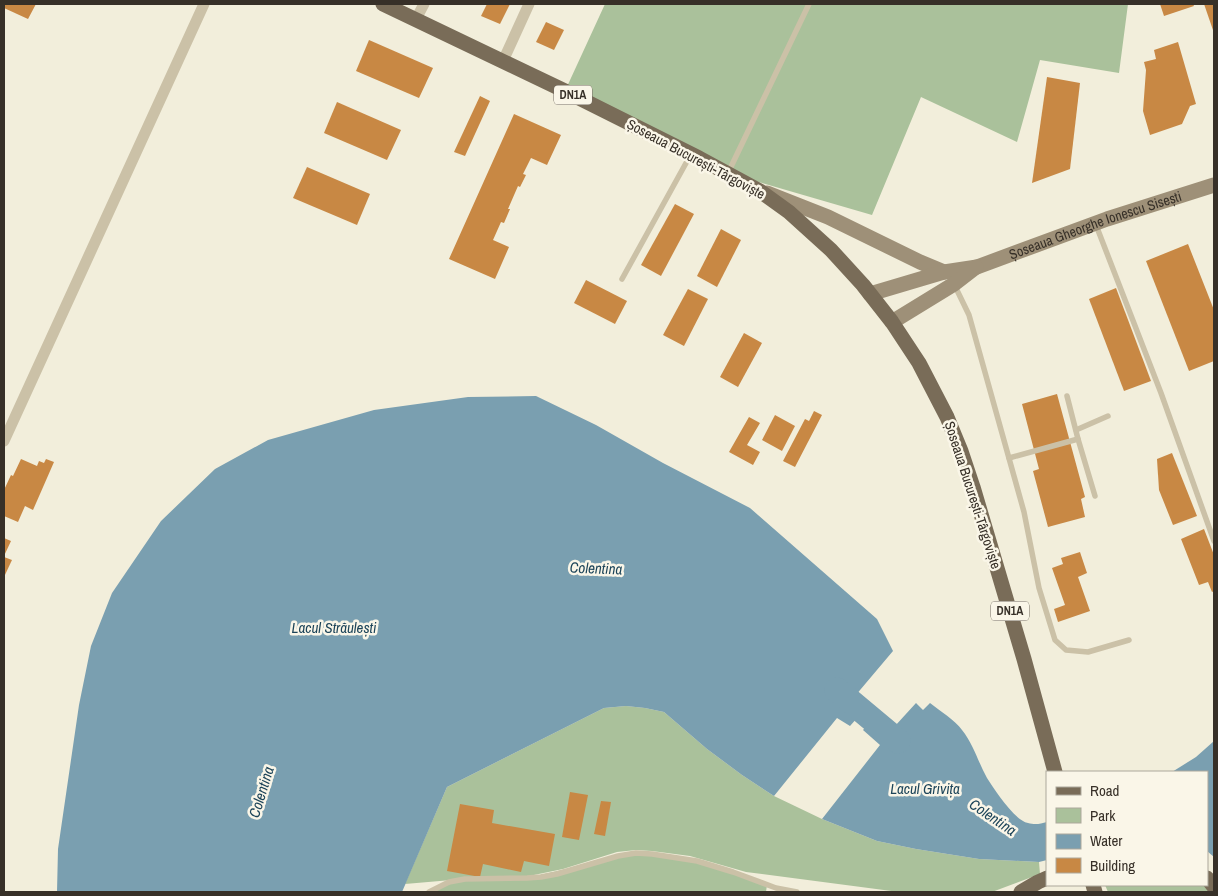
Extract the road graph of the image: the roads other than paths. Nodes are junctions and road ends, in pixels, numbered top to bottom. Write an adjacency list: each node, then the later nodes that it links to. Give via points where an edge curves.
1 (204, 4): 23 (street)
2 (383, 4): 6 (main road, Șoseaua București-Târgoviște / DN1A)
3 (424, 4): 6 (street)
4 (529, 4): 7 (street)
5 (809, 4): 9 (lane)
6 (416, 19): 7 (main road, Șoseaua București-Târgoviște / DN1A)
7 (503, 61): 8 (main road, Șoseaua București-Târgoviște / DN1A)
8 (691, 154): 9 (main road, Șoseaua București-Târgoviște / DN1A); 15 (lane)
9 (728, 173): 11 (main road, Șoseaua București-Târgoviște / DN1A)
10 (1214, 185): 12 (main road, Șoseaua Gheorghe Ionescu Sisești)
11 (760, 190): 14 (main road, via 828,217); 17 (main road, Șoseaua București-Târgoviște / DN1A, via 831,250)
12 (1095, 223): 13 (main road, Șoseaua Gheorghe Ionescu Sisești); 26 (lane)
13 (977, 267): 14 (main road, Șoseaua Gheorghe Ionescu Sisești); 16 (main road, Șoseaua Gheorghe Ionescu Sisești)
14 (944, 272): 17 (main road, Șoseaua Gheorghe Ionescu Sisești)
15 (622, 279)
16 (954, 284): 18 (main road, Șoseaua Gheorghe Ionescu Sisești); 24 (lane, via 969,315)
17 (870, 294): 18 (main road, Șoseaua București-Târgoviște / DN1A)
18 (892, 322): 28 (main road, Șoseaua București-Târgoviște / DN1A, via 928,379 961,451)
19 (1067, 396): 21 (lane)
20 (1108, 416): 21 (lane)
21 (1076, 430): 22 (lane)
22 (1078, 440): 24 (lane); 25 (lane)
23 (4, 441)
24 (1009, 458): 27 (lane, via 1039,588 1055,640 1066,650 1088,652)
25 (1095, 496)
26 (1214, 541)
27 (1129, 640)
28 (1055, 771)
29 (1046, 878): 34 (main road)
30 (767, 884): 31 (lane, via 698,861 636,853 541,877 449,882); 32 (lane); 33 (lane)
31 (429, 892)
32 (766, 892)
33 (797, 892)
34 (1022, 892)

